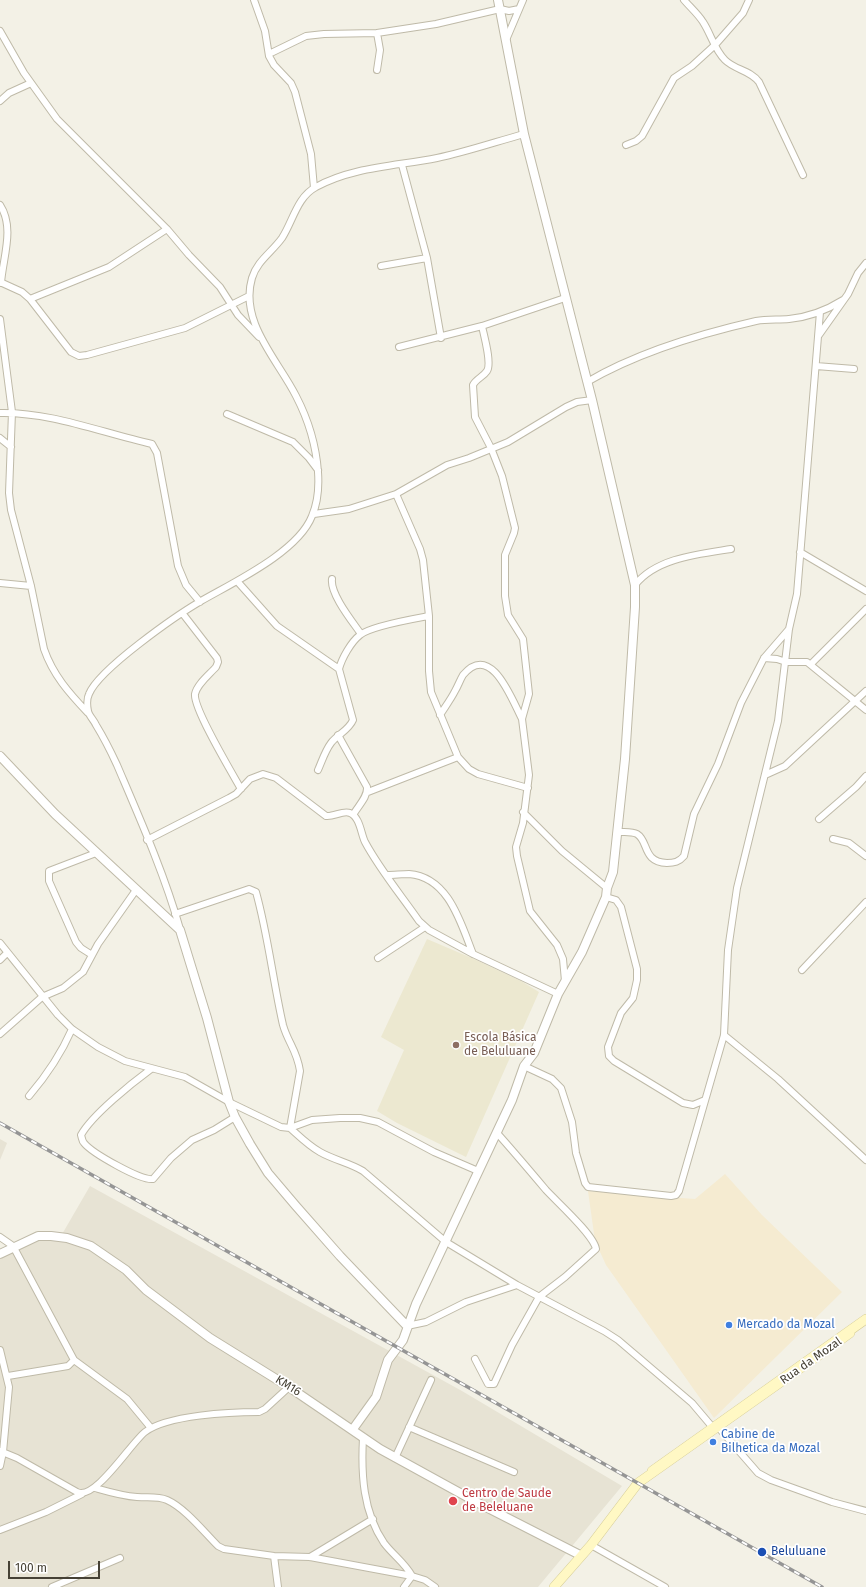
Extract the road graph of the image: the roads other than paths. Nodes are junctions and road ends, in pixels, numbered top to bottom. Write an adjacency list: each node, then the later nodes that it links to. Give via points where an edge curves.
1 (254, 0): 12 (street, via 265,31)
2 (498, 0): 6 (street)
3 (524, 0): 7 (street)
4 (684, 0): 11 (street, via 701,18)
5 (749, 0): 11 (street, via 743,13)
6 (500, 9): 7 (street); 9 (street, via 436,24); 10 (street)
7 (519, 9): 10 (street)
8 (0, 31): 14 (street)
9 (378, 33): 12 (street, via 306,36); 13 (street, via 380,50)
10 (506, 40): 16 (street)
11 (715, 45): 17 (street, via 674,78 642,136); 19 (street, via 726,60 752,74 759,82)
12 (269, 54): 20 (street, via 295,92 312,159)
13 (377, 70)
14 (31, 83): 15 (street, via 9,93); 22 (street, via 57,119)
15 (0, 102)
16 (524, 134): 18 (street, via 465,151); 28 (street)
17 (626, 145)
18 (402, 164): 20 (street, via 352,173); 23 (street)
19 (803, 175)
20 (314, 188): 27 (street, via 303,198 282,238 255,270)
21 (0, 205): 26 (street, via 7,218 8,232)
22 (167, 229): 29 (street, via 109,267); 31 (street)
23 (427, 258): 25 (street); 36 (street)
24 (866, 263): 30 (street)
25 (381, 266)
26 (0, 283): 29 (street, via 22,292)
27 (249, 296): 31 (street); 37 (street, via 250,313)
28 (565, 298): 34 (street); 41 (street)
29 (30, 299): 31 (street, via 71,352 79,356 185,328)
30 (843, 300): 32 (street); 35 (street)
31 (233, 304): 37 (street, via 238,315)
32 (820, 312): 35 (street); 41 (street, via 791,319 759,321 700,337 630,361)
33 (0, 319): 43 (street)
34 (482, 326): 36 (street); 48 (street, via 489,365 485,374 475,381 472,389 475,417)
35 (818, 336): 39 (street)
36 (440, 338): 38 (street)
37 (264, 342): 50 (street, via 305,415)
38 (399, 347)
39 (816, 366): 40 (street); 55 (street)
40 (854, 369)
41 (587, 382): 42 (street)
42 (592, 400): 48 (street, via 566,406 534,428); 59 (street)
43 (12, 412): 44 (street); 47 (street); 62 (street, via 74,422 152,444 157,453 178,566 186,585)
44 (0, 413)
45 (227, 414): 49 (street, via 293,442)
46 (0, 438): 47 (street)
47 (11, 447): 60 (street, via 11,510)
48 (491, 448): 52 (street, via 447,465); 77 (street, via 502,476 515,528 504,565 508,615 523,639 529,694)
49 (309, 458): 50 (street); 51 (street)
50 (317, 458): 51 (street)
51 (318, 470): 53 (street)
52 (396, 494): 53 (street, via 349,509); 65 (street, via 424,560)
53 (314, 514): 57 (street, via 304,530 292,542 265,564)
54 (731, 549): 59 (street, via 674,561 648,572)
55 (800, 552): 61 (street); 66 (street, via 797,594)
56 (332, 579): 67 (street, via 331,584 338,600)
57 (237, 581): 62 (street); 71 (street, via 277,626)
58 (0, 583): 60 (street)
59 (635, 585): 90 (street)
60 (31, 586): 75 (street, via 48,662 57,678)
61 (866, 591)
62 (200, 602): 64 (street)
63 (866, 609): 70 (street)
64 (183, 614): 75 (street, via 114,664 88,695); 85 (street, via 217,658 216,667 197,689 195,697 205,723)
65 (428, 616): 67 (street); 76 (street, via 431,692)
66 (789, 629): 68 (street); 69 (street)
67 (360, 634): 71 (street)
68 (764, 658): 69 (street); 90 (street, via 741,703 718,764 694,814 684,856 676,862 660,862 650,855 642,838 637,834)
69 (786, 662): 70 (street, via 803,661); 82 (street, via 778,721)
70 (811, 664): 73 (street)
71 (339, 669): 78 (street, via 353,720 351,726)
72 (866, 691): 73 (street)
73 (856, 702): 74 (street); 82 (street, via 785,766)
74 (866, 710)
75 (88, 713): 92 (street, via 115,762)
76 (440, 714): 77 (street, via 465,674 475,666 484,664 492,668 500,678); 80 (street)
77 (522, 719): 84 (street, via 529,766)
78 (338, 736): 81 (street, via 328,746); 86 (street)
79 (0, 756): 93 (street)
80 (458, 757): 84 (street, via 469,769 478,774); 86 (street)
81 (318, 770)
82 (765, 775): 115 (street, via 738,888 728,950)
83 (866, 776): 89 (street)
84 (528, 788): 87 (street)
85 (241, 789): 88 (street, via 250,779 264,774 276,778 326,816 334,817 349,812); 92 (street, via 229,798)
86 (368, 792): 88 (street)
87 (523, 812): 96 (street, via 562,851); 110 (street, via 516,847 525,896 530,911 557,945 563,959)
88 (353, 815): 95 (street, via 369,848)
89 (819, 819)
90 (618, 832): 96 (street, via 613,872)
91 (833, 839): 94 (street, via 849,843)
92 (147, 840): 100 (street)
93 (96, 853): 97 (street); 106 (street, via 49,870 49,881 76,942)
94 (866, 856)
95 (387, 875): 101 (street); 105 (street, via 410,874 424,878 445,894 455,908)
96 (607, 888): 98 (street)
97 (136, 890): 102 (street); 106 (street)
98 (606, 897): 110 (street); 119 (street, via 616,900 620,907 634,955 637,980 633,998 621,1013 608,1047 609,1056 682,1102 693,1106)
99 (866, 902): 109 (street)
100 (175, 914): 102 (street); 122 (street, via 249,890 256,892 283,1026 299,1062 300,1071)
101 (425, 927): 105 (street); 107 (street)
102 (180, 930): 120 (street)
103 (0, 943): 104 (street)
104 (7, 953): 108 (street); 112 (street)
105 (473, 954): 111 (street)
106 (92, 955): 112 (street, via 83,972 74,981)
107 (378, 958)
108 (0, 960)
109 (802, 970)
110 (566, 983): 111 (street)
111 (558, 994): 116 (street, via 534,1053)
112 (42, 997): 113 (street); 114 (street)
113 (72, 1029): 117 (street, via 110,1054); 118 (street, via 63,1050)
114 (0, 1034)
115 (724, 1035): 119 (street); 124 (street, via 778,1079)
116 (524, 1066): 119 (street, via 552,1079 561,1088 572,1122 576,1153 588,1187 676,1195); 123 (street)
117 (151, 1069): 120 (street, via 185,1077); 121 (street, via 130,1085 81,1134 85,1144 130,1173 140,1178 153,1179 171,1158 192,1140)
118 (29, 1096)
119 (705, 1100)
120 (229, 1102): 121 (street); 122 (street, via 273,1124)
121 (235, 1117): 133 (street, via 268,1173 340,1256)
122 (290, 1128): 125 (street, via 312,1120 360,1118 378,1122); 127 (street, via 321,1153 352,1164 363,1171)
123 (497, 1133): 125 (street); 131 (street, via 583,1228 595,1245 594,1251)
124 (866, 1160)
125 (478, 1172): 127 (street)
126 (0, 1237): 128 (street)
127 (446, 1242): 130 (street); 133 (street)
128 (13, 1246): 129 (street, KM16); 136 (street); 139 (street, KM16, via 38,1236 51,1236 92,1246 210,1338)
129 (0, 1254)
130 (517, 1285): 131 (street); 133 (street, via 466,1302 426,1322)
131 (539, 1297): 135 (street, via 494,1384 488,1384); 142 (street, via 618,1340 692,1403)
132 (866, 1319): 148 (main road, Rua da Mozal)
133 (407, 1326): 143 (street, via 403,1340 388,1360 372,1403)
134 (0, 1350): 137 (street)
135 (474, 1359)
136 (74, 1360): 137 (street, via 68,1366); 141 (street, via 127,1399)
137 (8, 1376): 145 (street, via 9,1400)
138 (431, 1380): 140 (street)
139 (289, 1387): 141 (street, via 259,1412 209,1414); 143 (street, KM16)
140 (410, 1427): 146 (street); 149 (street)
141 (151, 1428): 150 (street, via 136,1441)
142 (716, 1428): 148 (main road, Rua da Mozal); 148 (main road, Rua da Mozal, via 850,1333); 152 (street, via 764,1476 832,1502)
143 (353, 1430): 144 (street, KM16)
144 (363, 1438): 146 (street, KM16); 153 (street, via 363,1484)
145 (2, 1451): 147 (street); 151 (street)
146 (395, 1458): 156 (street, KM16)
147 (0, 1466)
148 (652, 1471): 155 (main road, Rua da Mozal, via 638,1483)
149 (514, 1472)
150 (95, 1488): 151 (street); 157 (street, via 119,1495 153,1497 168,1501 180,1508 218,1546)
151 (82, 1494): 154 (street, via 46,1512)
152 (866, 1511)
153 (373, 1520): 158 (street); 160 (street, via 394,1556 407,1567)
154 (0, 1530)
155 (591, 1545): 156 (main road, Rua da Mozal); 166 (street)
156 (580, 1555): 165 (main road, Rua da Mozal)
157 (274, 1556): 158 (street); 162 (street)
158 (310, 1557): 160 (street)
159 (120, 1558): 161 (street)
160 (412, 1576): 163 (street); 164 (street, via 425,1580)
161 (52, 1587)
162 (278, 1587)
163 (404, 1587)
164 (435, 1587)
165 (554, 1587)
166 (665, 1587)

